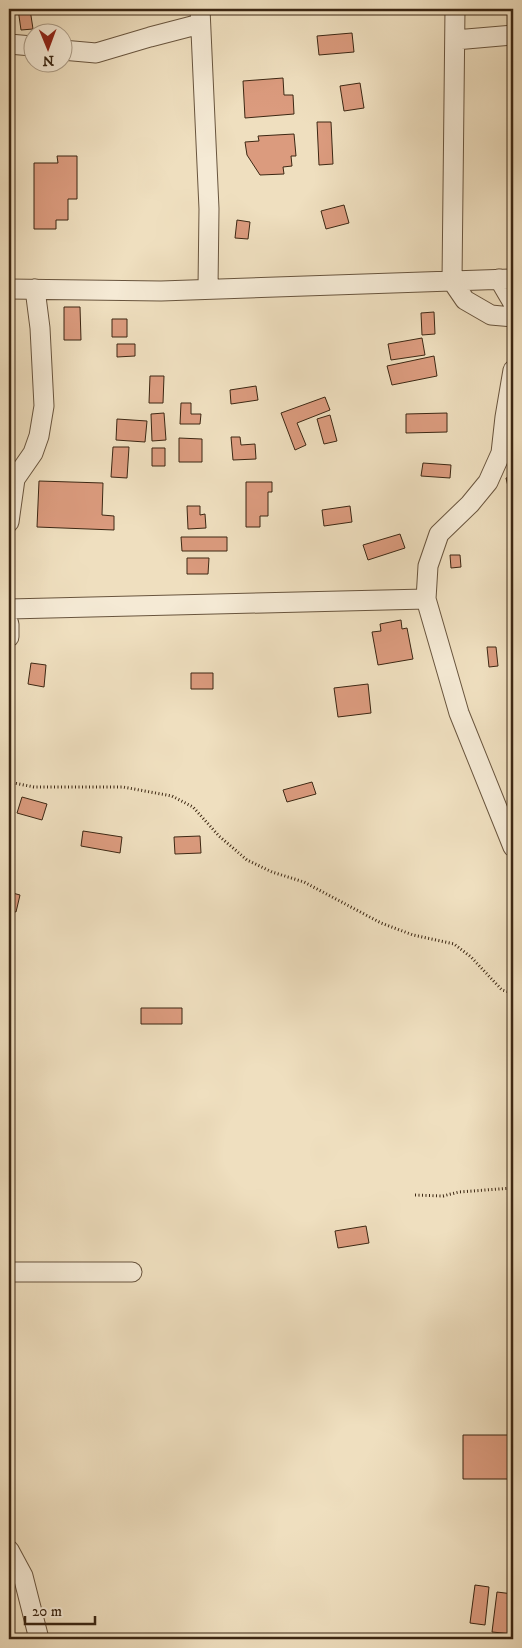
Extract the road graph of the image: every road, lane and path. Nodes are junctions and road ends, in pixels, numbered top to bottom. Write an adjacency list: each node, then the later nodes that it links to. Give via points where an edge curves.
1 (455, 9): 4 (street)
2 (200, 16): 7 (street, via 150,37 96,54); 10 (street, via 209,209)
3 (513, 35): 4 (street)
4 (455, 40): 9 (street)
5 (9, 44): 6 (street)
6 (22, 45)
7 (72, 51)
8 (506, 279): 9 (street); 13 (street)
9 (452, 281): 10 (street); 14 (street, via 465,300 491,315)
10 (208, 288): 12 (street, via 161,291)
11 (9, 289): 12 (street)
12 (35, 289): 16 (street, via 44,406 33,453 16,479)
13 (513, 302)
14 (513, 317)
15 (513, 370): 17 (street, via 501,453 488,482 439,534 428,566)
16 (9, 522)
17 (426, 599): 18 (street); 22 (street, via 459,713)
18 (9, 609)
19 (9, 624): 20 (street)
20 (9, 637)
21 (9, 782): 23 (path, via 34,787 123,787 172,796 194,807 219,836 247,860 304,882 381,923 413,935 454,944 471,956 502,990)
22 (513, 847)
23 (513, 993)
24 (513, 1188): 25 (path, via 443,1196)
25 (415, 1195)
26 (9, 1272): 27 (street)
27 (132, 1272)
28 (9, 1550): 29 (street, via 23,1576)
29 (39, 1639)

